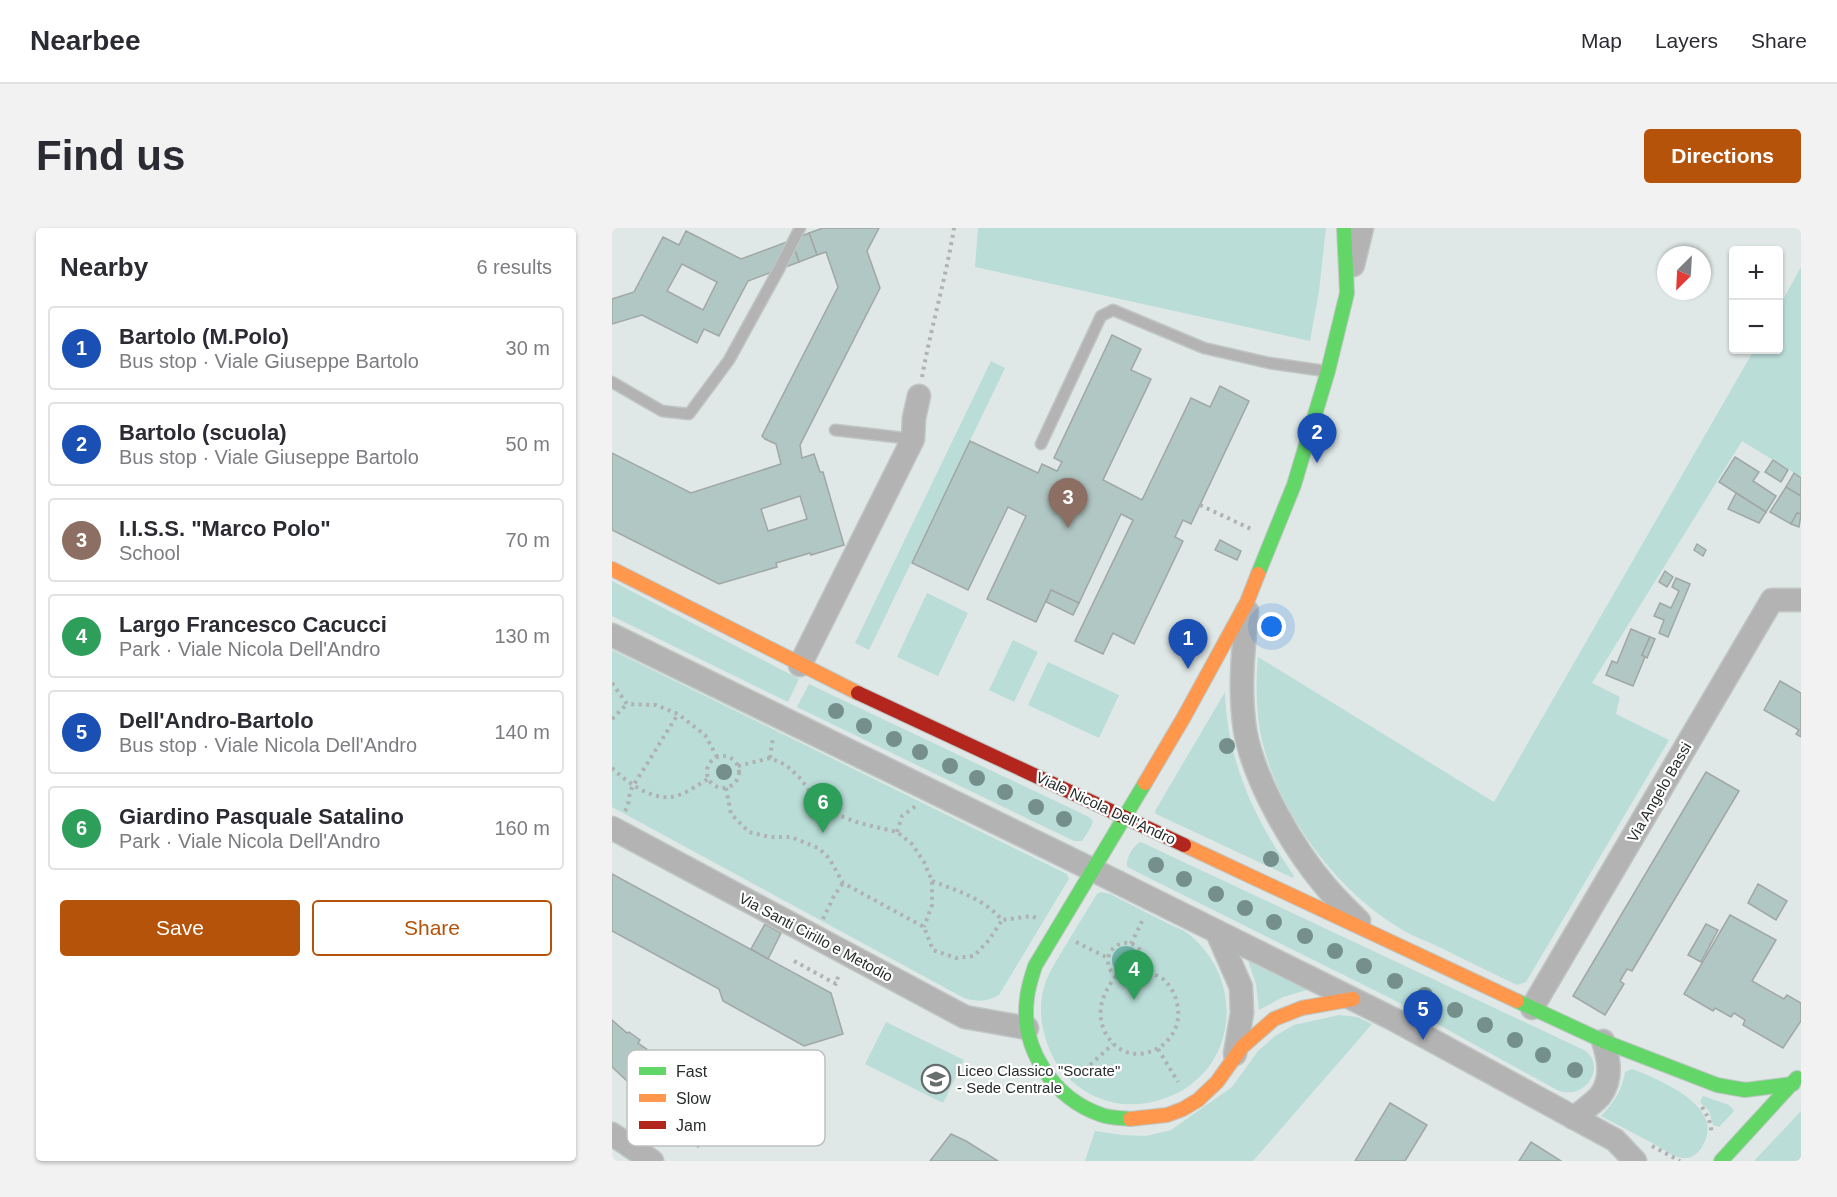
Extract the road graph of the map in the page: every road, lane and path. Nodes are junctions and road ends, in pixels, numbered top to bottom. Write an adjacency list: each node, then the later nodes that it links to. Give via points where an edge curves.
1 (800, 228): 8 (lane, via 734,351 689,414 662,411)
2 (954, 228): 9 (path)
3 (1344, 228): 6 (street)
4 (1368, 228): 5 (street)
5 (1359, 239): 6 (street)
6 (1347, 292): 7 (street)
7 (1328, 371): 11 (lane, via 1204,348 1113,310 1101,316); 16 (street, via 1294,485)
8 (612, 382)
9 (913, 417): 10 (lane); 18 (street)
10 (835, 430)
11 (1041, 444)
12 (1200, 505): 13 (path)
13 (1252, 530)
14 (612, 569): 18 (street, Viale Nicola Dell'Andro)
15 (1801, 600): 53 (street, Via Angelo Bassi, via 1772,600)
16 (1247, 602): 32 (street); 43 (street, via 1241,677 1246,731 1267,797 1326,887)
17 (612, 635): 35 (street)
18 (800, 665): 32 (street, Viale Nicola Dell'Andro)
19 (612, 683): 20 (path)
20 (627, 704): 21 (path, via 656,705); 22 (path)
21 (678, 714): 24 (path, via 705,735); 29 (path)
22 (612, 719)
23 (775, 728): 25 (path)
24 (717, 757): 26 (path, via 727,756); 28 (path, via 709,763)
25 (770, 758): 26 (path); 34 (path, via 786,765 815,800 833,813)
26 (738, 766): 30 (path, via 737,780)
27 (612, 768): 29 (path)
28 (708, 779): 29 (path, via 669,797 650,794); 30 (path, via 715,787)
29 (634, 785): 33 (path, via 628,806)
30 (726, 788): 37 (path, via 732,814 749,832 791,837 818,848 829,858)
31 (924, 800): 34 (path, via 902,816)
32 (1125, 816): 35 (street); 43 (street, Viale Nicola Dell'Andro)
33 (617, 821): 54 (street, Via Santi Cirillo e Metodio, via 966,1017)
34 (897, 832): 36 (path, via 912,844)
35 (1093, 870): 44 (street); 54 (street, via 1035,966 1027,992)
36 (932, 881): 40 (path, via 968,894); 42 (path, via 932,905)
37 (843, 883): 41 (path); 42 (path)
38 (1147, 910): 46 (path)
39 (1039, 919): 40 (path, via 1032,916)
40 (1002, 920): 42 (path, via 974,956 956,958 933,950)
41 (822, 922)
42 (924, 927)
43 (1366, 929): 53 (street, Viale Nicola Dell'Andro)
44 (1217, 932): 52 (street); 58 (street, via 1241,987 1242,1013)
45 (1068, 938): 47 (path)
46 (1131, 944): 47 (path, via 1114,947); 50 (path, via 1143,956)
47 (1108, 958): 51 (path, via 1109,968)
48 (794, 961): 49 (path, via 836,984)
49 (841, 966)
50 (1142, 968): 51 (path, via 1134,977); 57 (path, via 1172,989 1179,1010 1174,1031)
51 (1116, 976): 56 (path, via 1107,988 1100,1014)
52 (1353, 999): 58 (street, via 1297,1008 1272,1020); 63 (street)
53 (1532, 1008): 55 (street, Viale Nicola Dell'Andro)
54 (1027, 1028): 60 (street, via 1034,1054)
55 (1604, 1041): 59 (street, Viale Nicola Dell'Andro, via 1717,1085 1745,1090); 63 (street, via 1610,1073 1601,1095)
56 (1113, 1044): 57 (path, via 1135,1054); 60 (path)
57 (1158, 1050): 62 (path)
58 (1235, 1054): 62 (street, via 1221,1077)
59 (1797, 1078): 71 (street)
60 (1060, 1091): 62 (street, via 1104,1116 1127,1120 1169,1115)
61 (1698, 1102): 64 (path, via 1709,1119 1712,1140)
62 (1192, 1103)
63 (1574, 1118): 68 (street)
64 (1720, 1131)
65 (612, 1134): 66 (street)
66 (627, 1144)
67 (630, 1146): 69 (street)
68 (1640, 1152): 70 (path)
69 (652, 1161)
70 (1680, 1161)
71 (1721, 1161)

